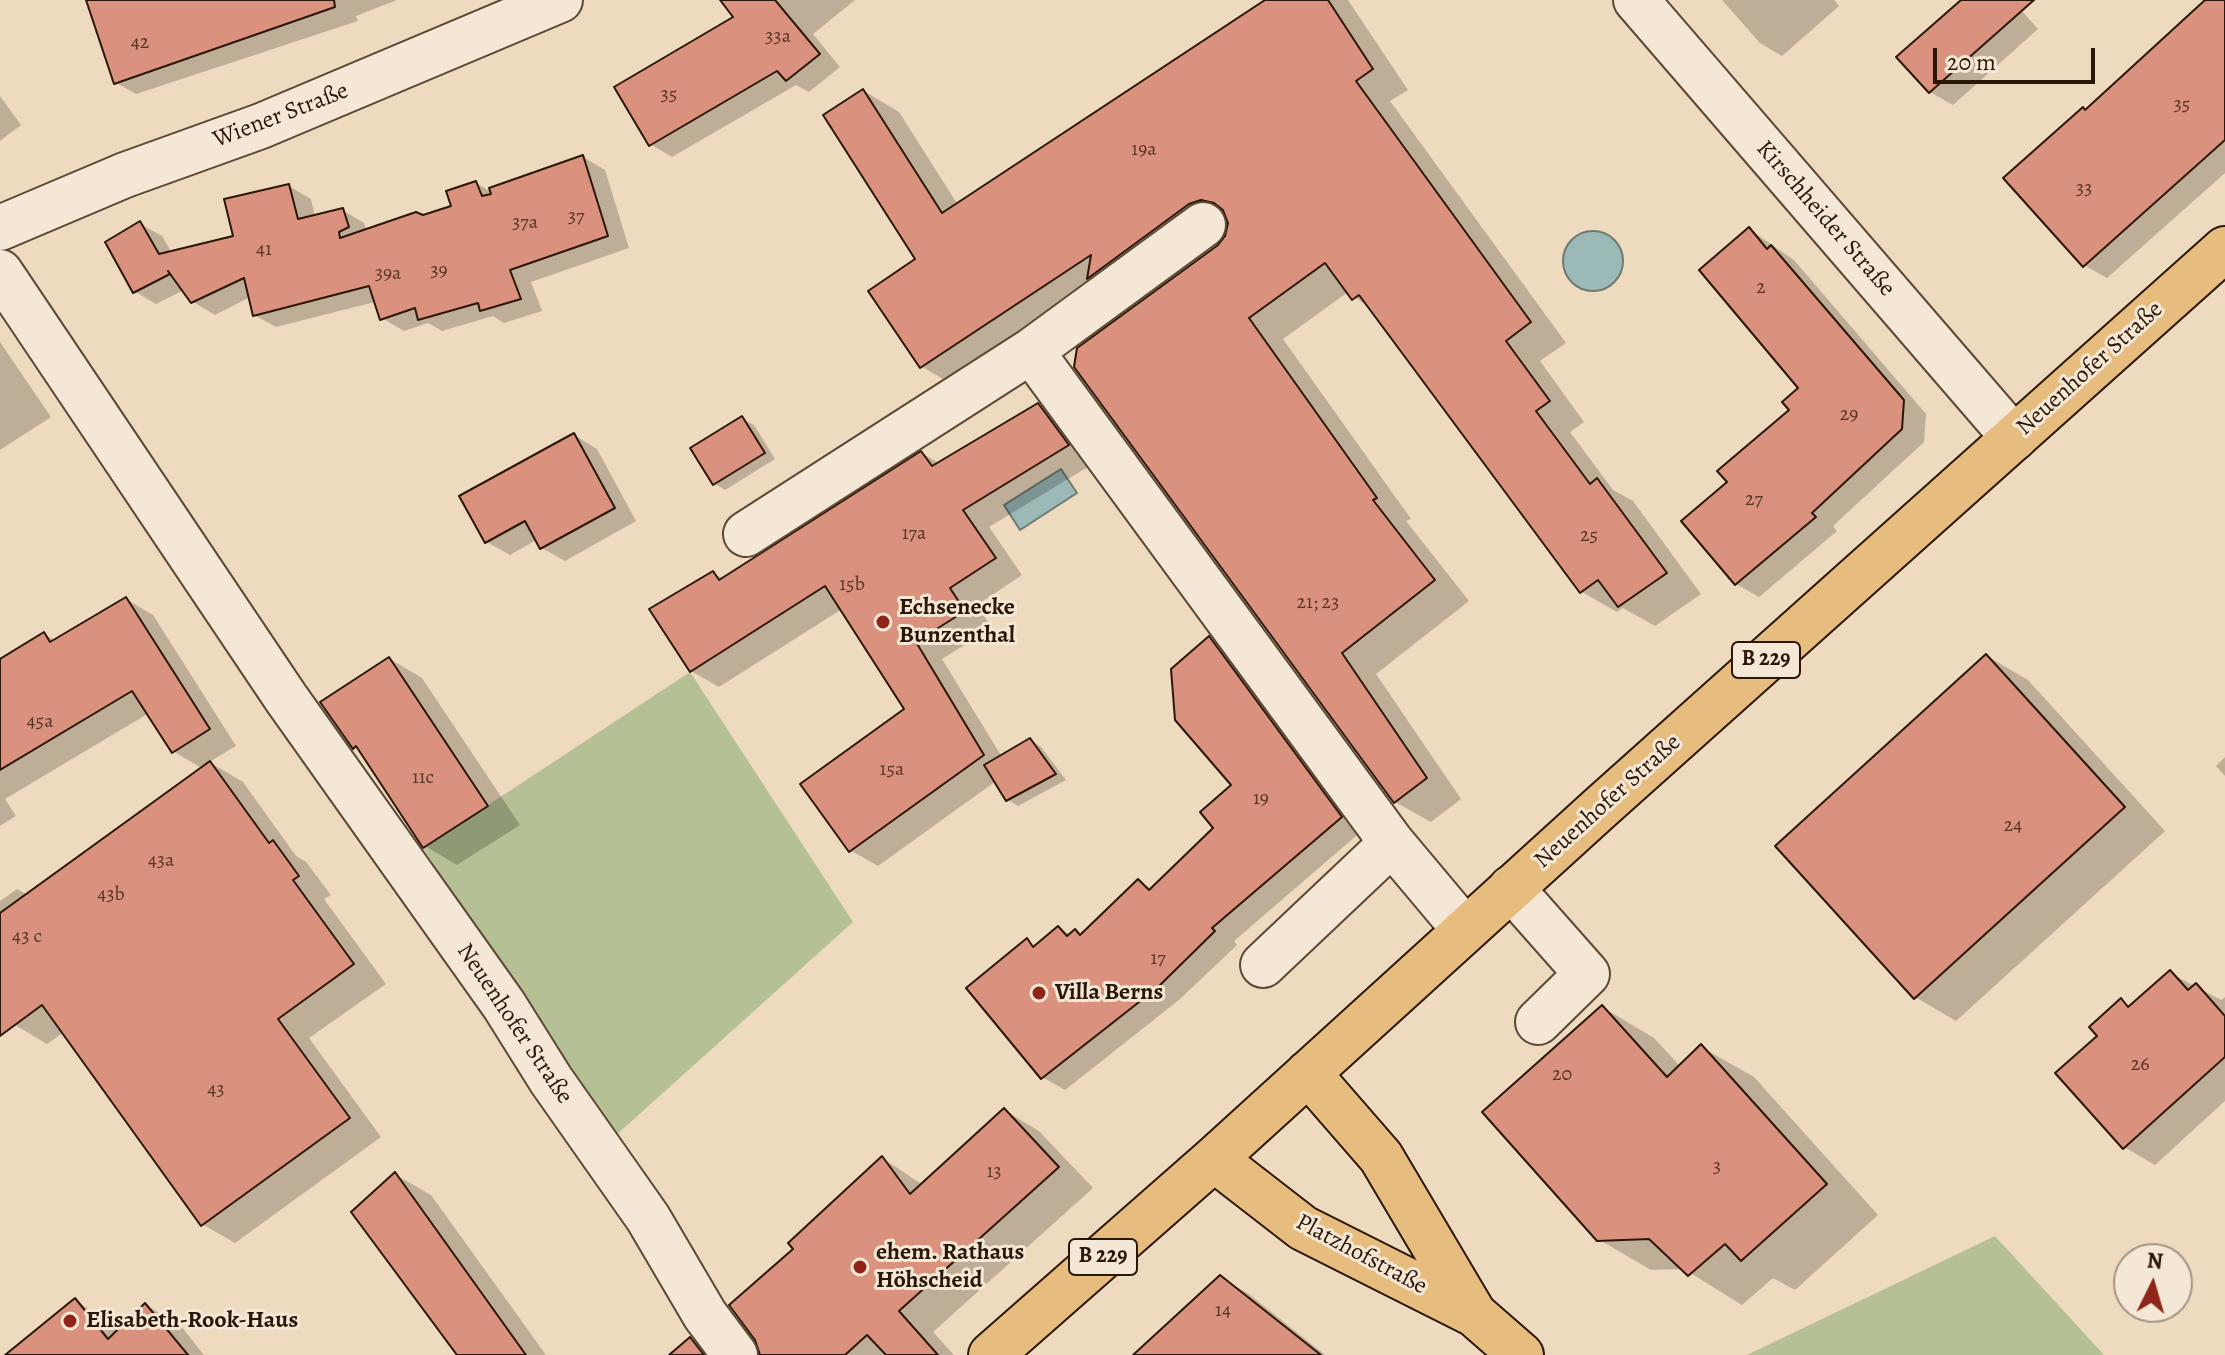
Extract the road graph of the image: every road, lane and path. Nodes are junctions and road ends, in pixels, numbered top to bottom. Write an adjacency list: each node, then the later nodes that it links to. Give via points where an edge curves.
1 (560, 0): 4 (street, Wiener Straße)
2 (1636, 0): 8 (street, Kirschheider Straße)
3 (1203, 225): 7 (street)
4 (0, 228)
5 (2225, 249): 8 (main road, Neuenhofer Straße / B 229)
6 (0, 272): 18 (street, Neuenhofer Straße, via 286,698 504,1005)
7 (1031, 351): 9 (street); 10 (street)
8 (2014, 438): 11 (main road, Neuenhofer Straße / B 229)
9 (746, 534)
10 (1392, 843): 12 (street); 13 (street)
11 (1511, 888): 12 (main road, Neuenhofer Straße / B 229); 14 (street, via 1587,974)
12 (1465, 930): 15 (main road, Neuenhofer Straße / B 229)
13 (1263, 965)
14 (1538, 1022)
15 (1308, 1073): 16 (main road, Neuenhofer Straße / B 229); 17 (main road, Platzhofstraße, via 1381,1157)
16 (1214, 1159): 17 (main road, Platzhofstraße, via 1303,1228); 19 (main road, Neuenhofer Straße / B 229)
17 (1474, 1314): 20 (main road, Platzhofstraße)
18 (735, 1355)
19 (991, 1355)
20 (1521, 1355)

